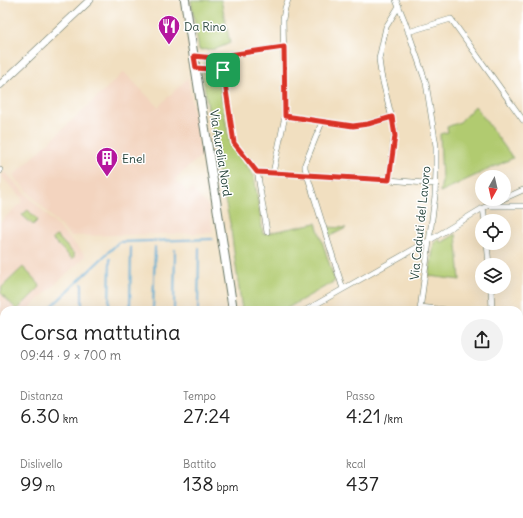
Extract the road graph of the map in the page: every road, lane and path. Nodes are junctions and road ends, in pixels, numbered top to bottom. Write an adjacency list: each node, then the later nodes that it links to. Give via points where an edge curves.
1 (90, 0): 12 (street)
2 (185, 0): 8 (main road, Via Aurelia Nord)
3 (288, 0): 7 (street, via 283,19)
4 (396, 0): 5 (street, Via Caduti del Lavoro)
5 (399, 6): 6 (street, Via Caduti del Lavoro); 14 (street, via 386,27 379,59)
6 (408, 32): 15 (street, via 451,19); 21 (street, Via Caduti del Lavoro, via 426,83 435,138)
7 (284, 47): 9 (street, via 229,55); 13 (street)
8 (194, 56): 9 (street); 10 (main road, Via Aurelia Nord)
9 (224, 59): 11 (street)
10 (196, 68): 11 (street); 30 (main road, Via Aurelia Nord)
11 (223, 70): 17 (street, via 234,143)
12 (0, 85)
13 (285, 116): 16 (street); 18 (street)
14 (392, 117): 16 (street, via 356,126); 20 (street, via 395,136)
15 (523, 120)
16 (322, 122): 19 (street, via 305,164)
17 (257, 172): 18 (street); 26 (street)
18 (273, 173): 19 (street)
19 (307, 175): 20 (street); 28 (street)
20 (389, 180): 21 (street)
21 (436, 184): 27 (street, Via Caduti del Lavoro)
22 (523, 190): 24 (street)
23 (523, 206): 24 (street)
24 (486, 207): 25 (street); 27 (street)
25 (486, 214)
26 (267, 232)
27 (430, 240): 28 (street); 32 (street, Via Caduti del Lavoro)
28 (343, 289): 31 (street)
29 (491, 294): 33 (street)
30 (231, 306)
31 (313, 306)
32 (420, 306)
33 (492, 306)

